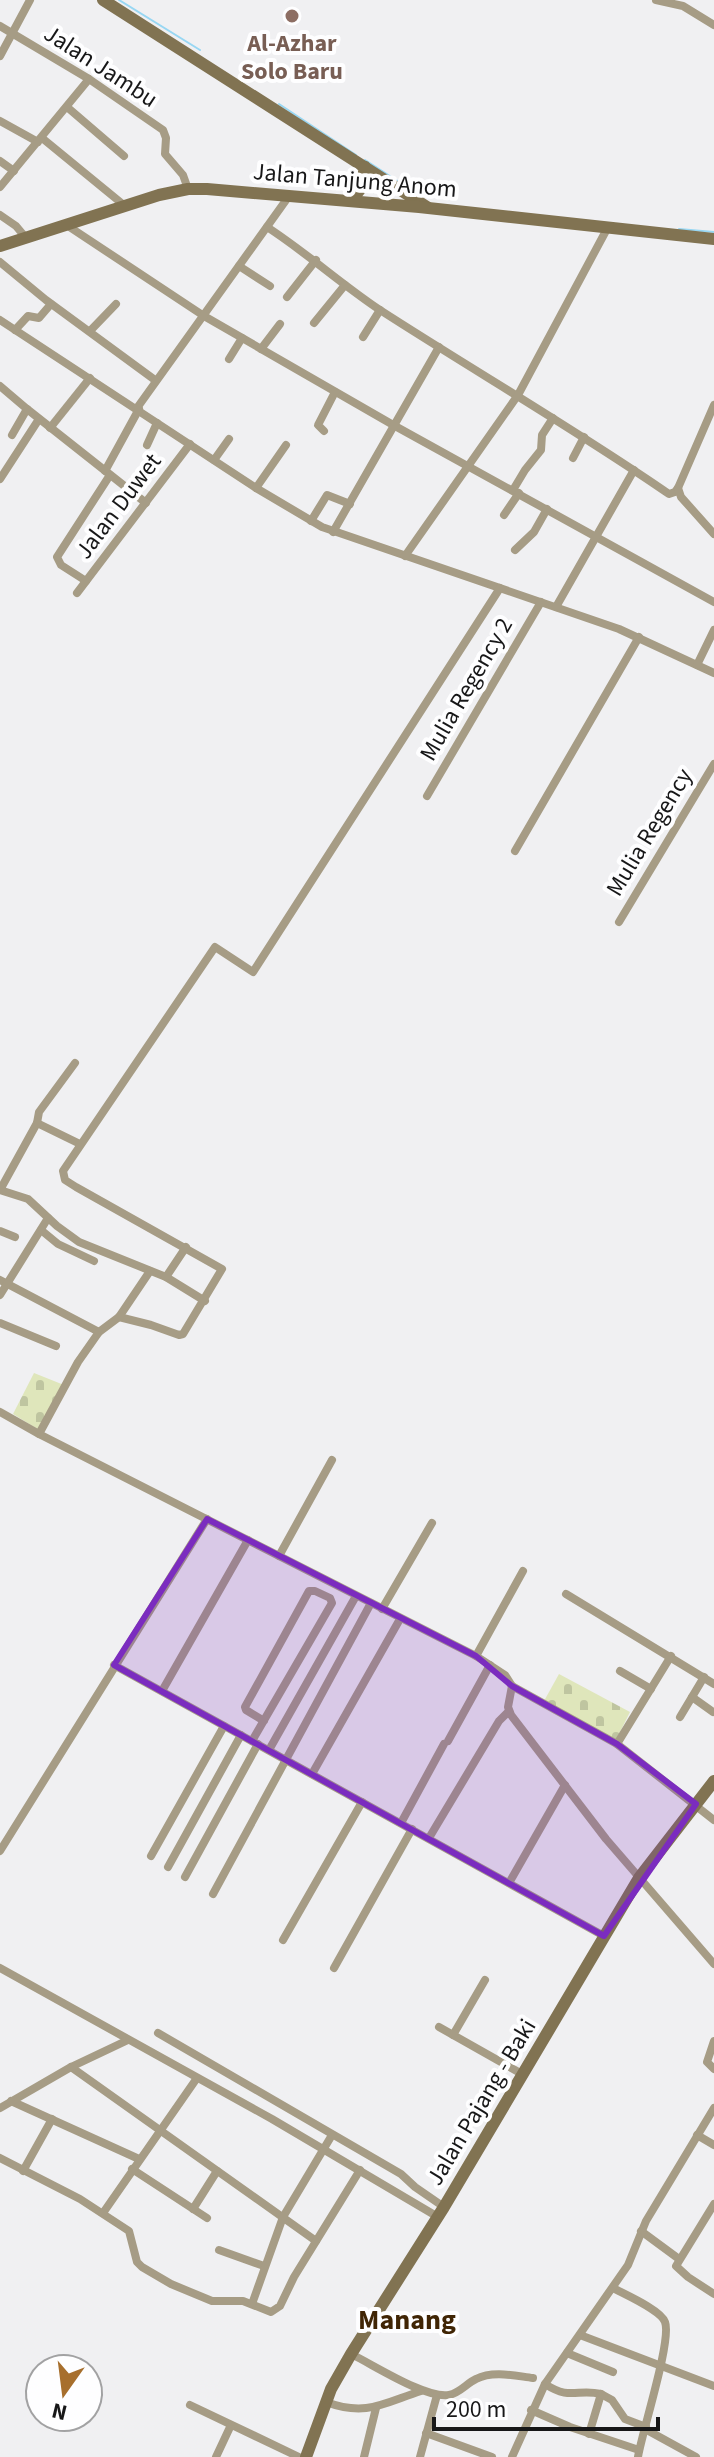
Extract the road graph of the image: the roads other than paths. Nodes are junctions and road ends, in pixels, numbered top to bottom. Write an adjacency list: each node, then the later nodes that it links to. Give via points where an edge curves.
1 (30, 0): 7 (street)
2 (103, 0): 15 (main road)
3 (656, 0): 4 (street)
4 (670, 1): 5 (street)
5 (714, 25)
6 (0, 26): 7 (street, Jalan Jambu)
7 (13, 33): 8 (street); 9 (street, Jalan Jambu)
8 (0, 56)
9 (89, 79): 10 (street); 18 (street, Jalan Jambu, via 163,130 164,153)
10 (67, 107): 12 (street); 13 (street)
11 (0, 121): 12 (street)
12 (40, 140): 16 (street); 21 (street)
13 (124, 156)
14 (0, 161): 16 (street)
15 (365, 167): 20 (main road, via 361,188); 22 (main road)
16 (14, 171): 17 (street)
17 (0, 187)
18 (188, 189): 19 (main road, Jalan Tanjung Anom); 21 (main road, Jalan Tanjung Anom)
19 (289, 196): 20 (main road, Jalan Tanjung Anom); 25 (street)
20 (351, 201): 22 (main road, Jalan Tanjung Anom)
21 (125, 206): 24 (main road, Jalan Tanjung Anom)
22 (428, 208): 26 (main road, Jalan Tanjung Anom)
23 (0, 215): 27 (street)
24 (68, 226): 27 (main road, Jalan Tanjung Anom); 39 (street)
25 (267, 227): 30 (street); 32 (street)
26 (608, 227): 28 (main road, Jalan Tanjung Anom); 54 (street)
27 (26, 238): 29 (main road, Jalan Tanjung Anom)
28 (714, 239)
29 (0, 246)
30 (316, 260): 33 (street); 35 (street)
31 (0, 262): 36 (street)
32 (239, 266): 34 (street); 39 (street)
33 (345, 285): 38 (street); 41 (street)
34 (270, 286)
35 (287, 297)
36 (51, 304): 43 (street, via 39,318 27,316); 44 (street)
37 (116, 304): 44 (street)
38 (380, 310): 45 (street); 47 (street)
39 (204, 316): 46 (street); 51 (street)
40 (0, 320): 43 (street)
41 (314, 323)
42 (280, 324): 48 (street)
43 (15, 330): 50 (street)
44 (90, 331): 51 (street)
45 (363, 337)
46 (242, 338): 48 (street); 49 (street)
47 (439, 347): 54 (street); 61 (street)
48 (261, 349): 53 (street)
49 (229, 359)
50 (90, 378): 57 (street); 62 (street)
51 (155, 380): 57 (street)
52 (1, 390): 56 (street)
53 (335, 392): 61 (street); 63 (street, via 318,425)
54 (518, 395): 58 (street); 72 (street)
55 (714, 405): 77 (street)
56 (27, 409): 59 (street); 64 (street)
57 (138, 409): 60 (street); 74 (street)
58 (553, 418): 65 (street); 78 (street)
59 (39, 419): 62 (street); 75 (street)
60 (157, 423): 67 (street); 68 (street)
61 (395, 426): 72 (street); 80 (street)
62 (50, 428): 74 (street)
63 (324, 431)
64 (12, 435)
65 (584, 437): 70 (street); 73 (street)
66 (229, 439): 71 (street)
67 (190, 444): 71 (street); 79 (street, Jalan Duwet)
68 (147, 445)
69 (286, 445): 76 (street)
70 (573, 458)
71 (214, 460): 76 (street)
72 (469, 466): 78 (street); 88 (street)
73 (634, 470): 77 (street, via 669,494); 86 (street)
74 (108, 473): 79 (street); 89 (street, via 57,557)
75 (0, 479)
76 (256, 488): 83 (street)
77 (678, 488): 85 (street)
78 (516, 492): 81 (street); 82 (street)
79 (146, 503): 89 (street, Jalan Duwet)
80 (350, 504): 83 (street, via 327,495); 84 (street)
81 (547, 509): 86 (street); 87 (street)
82 (504, 515)
83 (311, 521): 84 (street)
84 (333, 532): 88 (street)
85 (714, 534)
86 (598, 536): 93 (street); 94 (street)
87 (515, 550)
88 (405, 556): 90 (street)
89 (86, 581): 91 (street, Jalan Duwet)
90 (500, 588): 92 (street); 105 (street, via 253,972 215,947)
91 (77, 593)
92 (541, 602): 94 (street); 100 (street, Mulia Regency 2)
93 (714, 602)
94 (556, 607): 96 (street)
95 (714, 630): 97 (street)
96 (639, 637): 97 (street); 101 (street)
97 (697, 665): 98 (street)
98 (714, 673)
99 (714, 764): 102 (street, Mulia Regency)
100 (427, 796)
101 (515, 851)
102 (619, 922)
103 (75, 1063): 104 (street, via 39,1112)
104 (37, 1123): 105 (street); 106 (street, via 0,1190 28,1199)
105 (80, 1144): 110 (street, via 63,1171 65,1180)
106 (48, 1218): 107 (street); 112 (street, via 79,1242)
107 (41, 1230): 111 (street); 114 (street)
108 (0, 1231): 109 (street)
109 (15, 1237)
110 (186, 1247): 113 (street); 116 (street, via 222,1269)
111 (94, 1261)
112 (150, 1271): 113 (street); 117 (street)
113 (166, 1277): 116 (street)
114 (4, 1282): 115 (street); 119 (street)
115 (0, 1295)
116 (205, 1301): 117 (street, via 181,1335)
117 (119, 1317): 119 (street)
118 (0, 1323): 120 (street)
119 (99, 1332): 122 (street)
120 (56, 1346)
121 (0, 1412): 122 (street)
122 (39, 1434): 124 (street)
123 (332, 1460): 127 (street)
124 (207, 1519): 126 (street); 136 (street)
125 (432, 1523): 132 (street)
126 (248, 1540): 127 (street); 143 (street)
127 (279, 1556): 130 (street)
128 (523, 1571): 134 (street)
129 (566, 1594): 135 (street)
130 (356, 1596): 131 (street); 153 (street)
131 (371, 1603): 132 (street); 154 (street)
132 (382, 1609): 133 (street)
133 (400, 1619): 134 (street); 155 (street)
134 (476, 1656): 137 (street)
135 (671, 1656): 139 (street); 142 (street)
136 (114, 1665): 143 (street); 164 (street)
137 (490, 1665): 141 (street); 161 (street)
138 (620, 1671): 142 (street)
139 (704, 1677): 140 (street); 144 (street)
140 (714, 1684)
141 (512, 1686): 145 (street); 152 (street)
142 (651, 1689): 152 (street)
143 (162, 1691): 149 (street)
144 (692, 1697): 146 (street); 147 (street)
145 (509, 1711): 157 (street); 163 (street)
146 (713, 1712)
147 (680, 1717)
148 (264, 1721): 148 (street, via 332,1603 315,1591 309,1591 245,1707); 151 (street)
149 (224, 1726): 150 (street); 165 (street)
150 (241, 1735): 151 (street); 166 (street)
151 (255, 1743): 153 (street); 167 (street)
152 (617, 1744): 159 (street)
153 (269, 1750): 154 (street)
154 (285, 1759): 155 (street); 170 (street)
155 (312, 1774): 158 (street)
156 (714, 1781): 159 (main road, Jalan Pajang - Baki)
157 (565, 1785): 168 (street); 169 (street)
158 (362, 1802): 161 (street); 172 (street)
159 (696, 1804): 160 (street); 168 (main road, Jalan Pajang - Baki)
160 (714, 1820)
161 (401, 1823): 162 (street)
162 (412, 1829): 163 (street); 175 (street)
163 (429, 1838): 169 (street)
164 (0, 1851)
165 (151, 1856)
166 (168, 1867)
167 (185, 1877)
168 (639, 1878): 171 (main road, Jalan Pajang - Baki); 173 (street)
169 (509, 1883): 171 (street)
170 (213, 1894)
171 (604, 1936): 185 (main road, Jalan Pajang - Baki)
172 (283, 1940)
173 (712, 1957)
174 (0, 1968): 180 (street)
175 (334, 1968)
176 (485, 1980): 179 (street)
177 (439, 2027): 179 (street)
178 (158, 2033): 183 (street)
179 (453, 2035): 185 (street)
180 (128, 2040): 182 (street); 186 (street)
181 (714, 2041): 184 (street, via 707,2062)
182 (71, 2067): 187 (street); 191 (street)
183 (217, 2068): 186 (street); 192 (street)
184 (714, 2069)
185 (522, 2074): 204 (main road, Jalan Pajang - Baki)
186 (200, 2080): 191 (street); 195 (street)
187 (11, 2101): 188 (street); 190 (street)
188 (0, 2108)
189 (714, 2108): 193 (street)
190 (52, 2119): 197 (street); 200 (street)
191 (159, 2130): 197 (street); 201 (street)
192 (332, 2135): 195 (street); 204 (street, via 401,2174)
193 (697, 2135): 194 (street); 208 (street)
194 (714, 2145)
195 (324, 2149): 199 (street); 206 (street)
196 (0, 2158): 200 (street)
197 (139, 2159): 198 (street)
198 (132, 2169): 203 (street); 205 (street)
199 (360, 2170): 204 (street); 209 (street)
200 (23, 2171): 205 (street)
201 (217, 2171): 203 (street); 206 (street)
202 (713, 2208): 211 (street)
203 (193, 2209): 207 (street)
204 (441, 2212): 218 (main road, Jalan Pajang - Baki)
205 (103, 2213): 215 (street, via 129,2231 142,2267 212,2301)
206 (283, 2217): 209 (street); 212 (street)
207 (207, 2218)
208 (641, 2231): 211 (street); 213 (street)
209 (316, 2241): 215 (street, via 274,2312)
210 (219, 2250): 212 (street)
211 (679, 2259): 214 (street, via 678,2269)
212 (264, 2266): 215 (street)
213 (613, 2288): 216 (street); 219 (street, via 665,2321)
214 (714, 2294)
215 (252, 2304)
216 (580, 2335): 217 (street); 219 (street)
217 (567, 2353): 220 (street); 222 (street)
218 (351, 2354): 224 (street); 227 (main road, Jalan Pajang - Baki)
219 (660, 2366): 223 (street); 232 (street)
220 (613, 2372)
221 (533, 2378): 226 (street, via 482,2376 458,2392)
222 (545, 2384): 225 (street, via 567,2394); 230 (street)
223 (714, 2386)
224 (421, 2391): 226 (street); 229 (street)
225 (601, 2394): 232 (street, via 625,2419); 234 (street)
226 (437, 2395): 233 (street)
227 (326, 2402): 229 (street); 238 (main road, Jalan Pajang - Baki)
228 (190, 2405): 231 (street)
229 (376, 2408): 239 (street)
230 (531, 2410): 234 (street); 242 (street)
231 (231, 2425): 236 (street); 237 (street)
232 (648, 2429): 235 (street); 243 (street)
233 (426, 2433): 240 (street); 241 (street)
234 (589, 2434): 235 (street)
235 (639, 2454)
236 (216, 2457)
237 (299, 2457)
238 (306, 2457)
239 (364, 2457)
240 (420, 2457)
241 (492, 2457)
242 (512, 2457)
243 (696, 2457)

